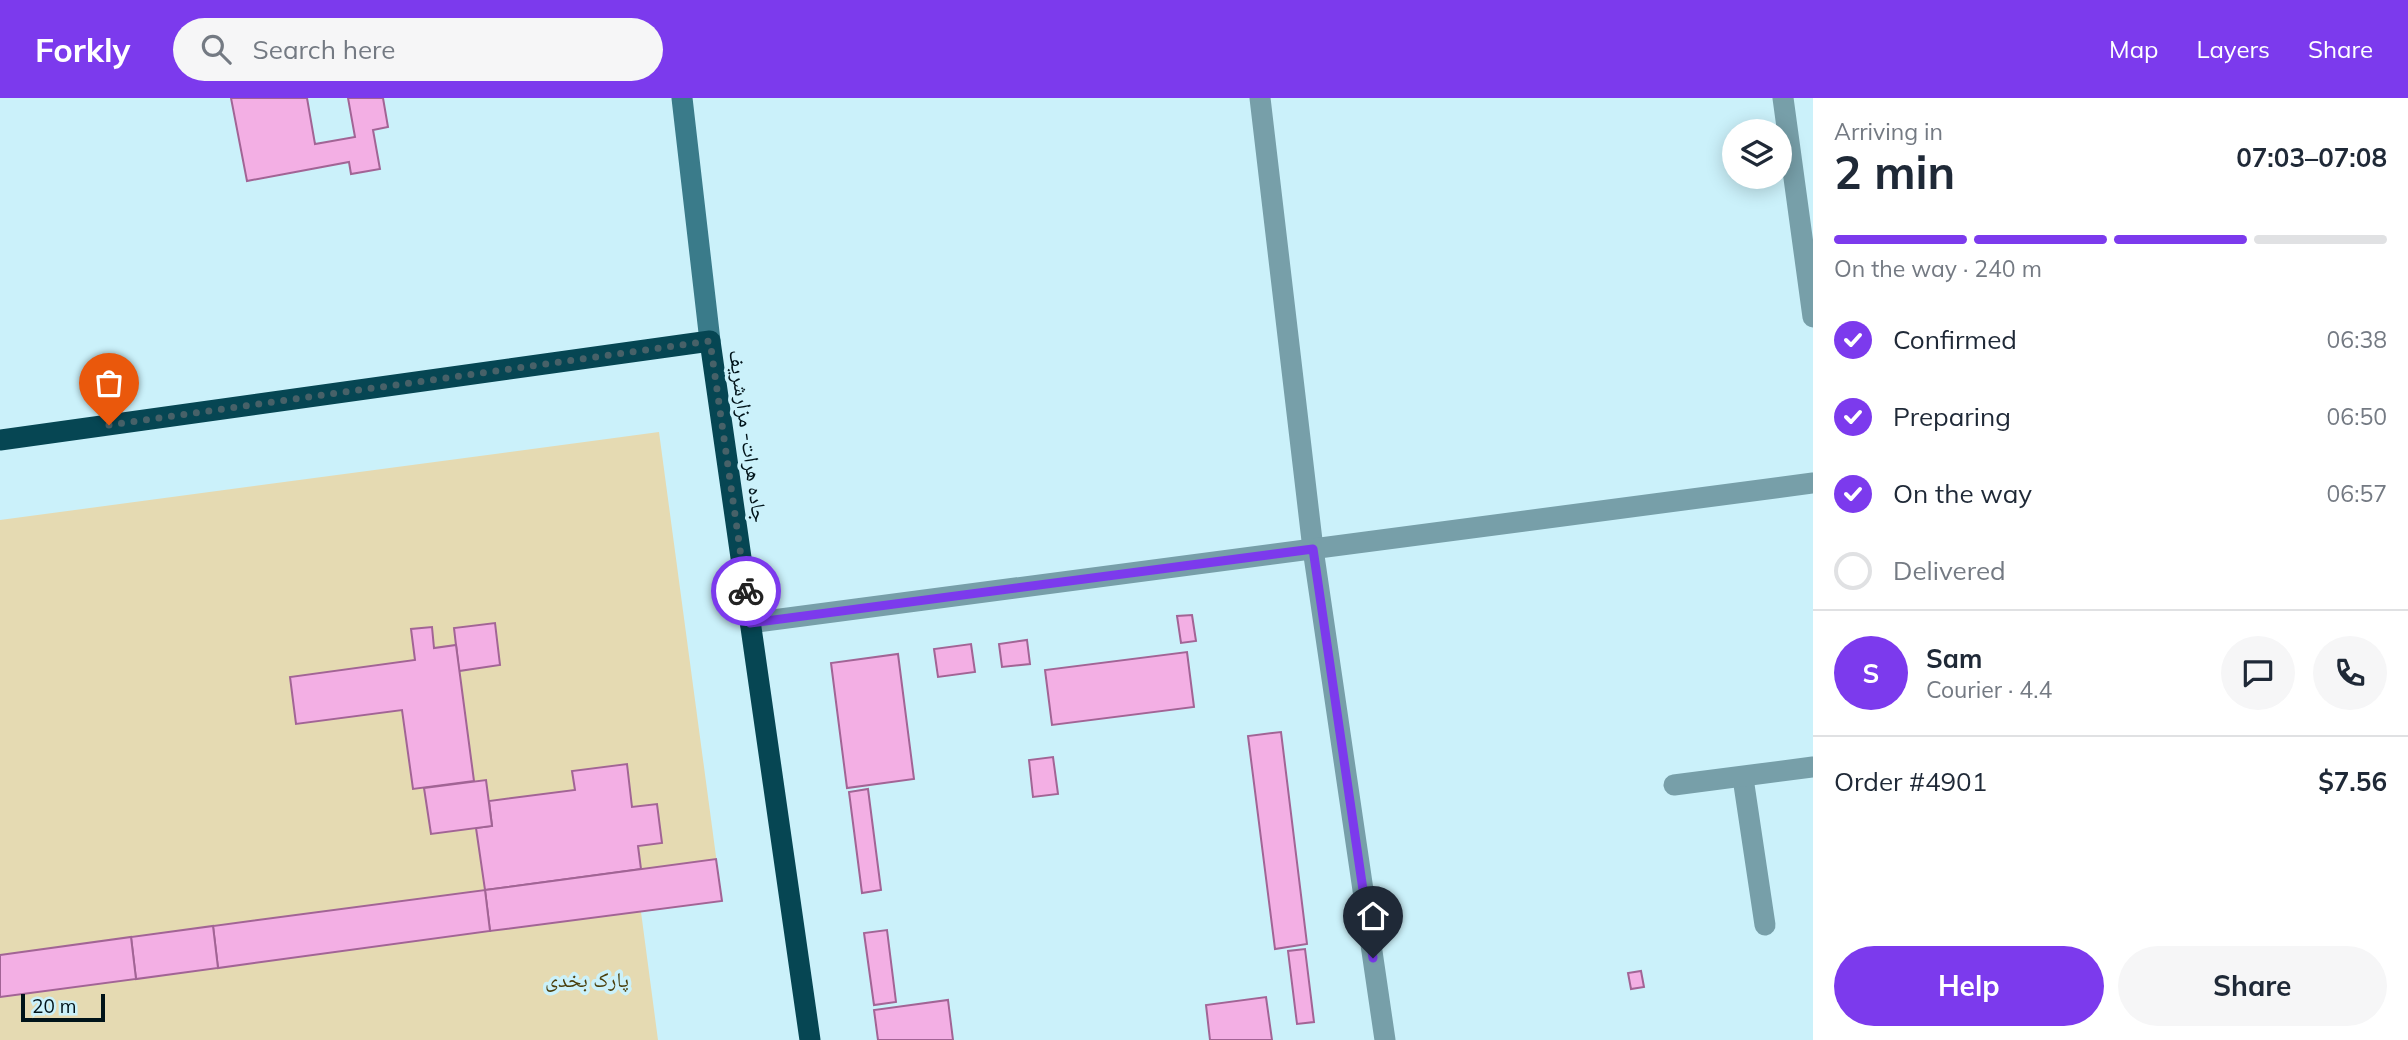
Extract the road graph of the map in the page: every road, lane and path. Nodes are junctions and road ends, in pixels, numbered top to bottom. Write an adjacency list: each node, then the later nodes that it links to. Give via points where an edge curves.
1 (682, 98): 5 (street)
2 (1260, 98): 8 (street)
3 (1783, 98): 4 (street)
4 (1813, 317)
5 (710, 341): 6 (highway, جاده هرات- مزارشریف); 9 (highway, جاده هرات- مزارشریف)
6 (0, 440)
7 (1813, 483): 8 (street)
8 (1313, 549): 9 (street); 15 (street)
9 (750, 623): 14 (highway, جاده هرات- مزارشریف)
10 (1813, 767): 11 (street)
11 (1743, 778): 12 (street); 13 (street)
12 (1674, 785)
13 (1765, 925)
14 (810, 1040)
15 (1385, 1040)

